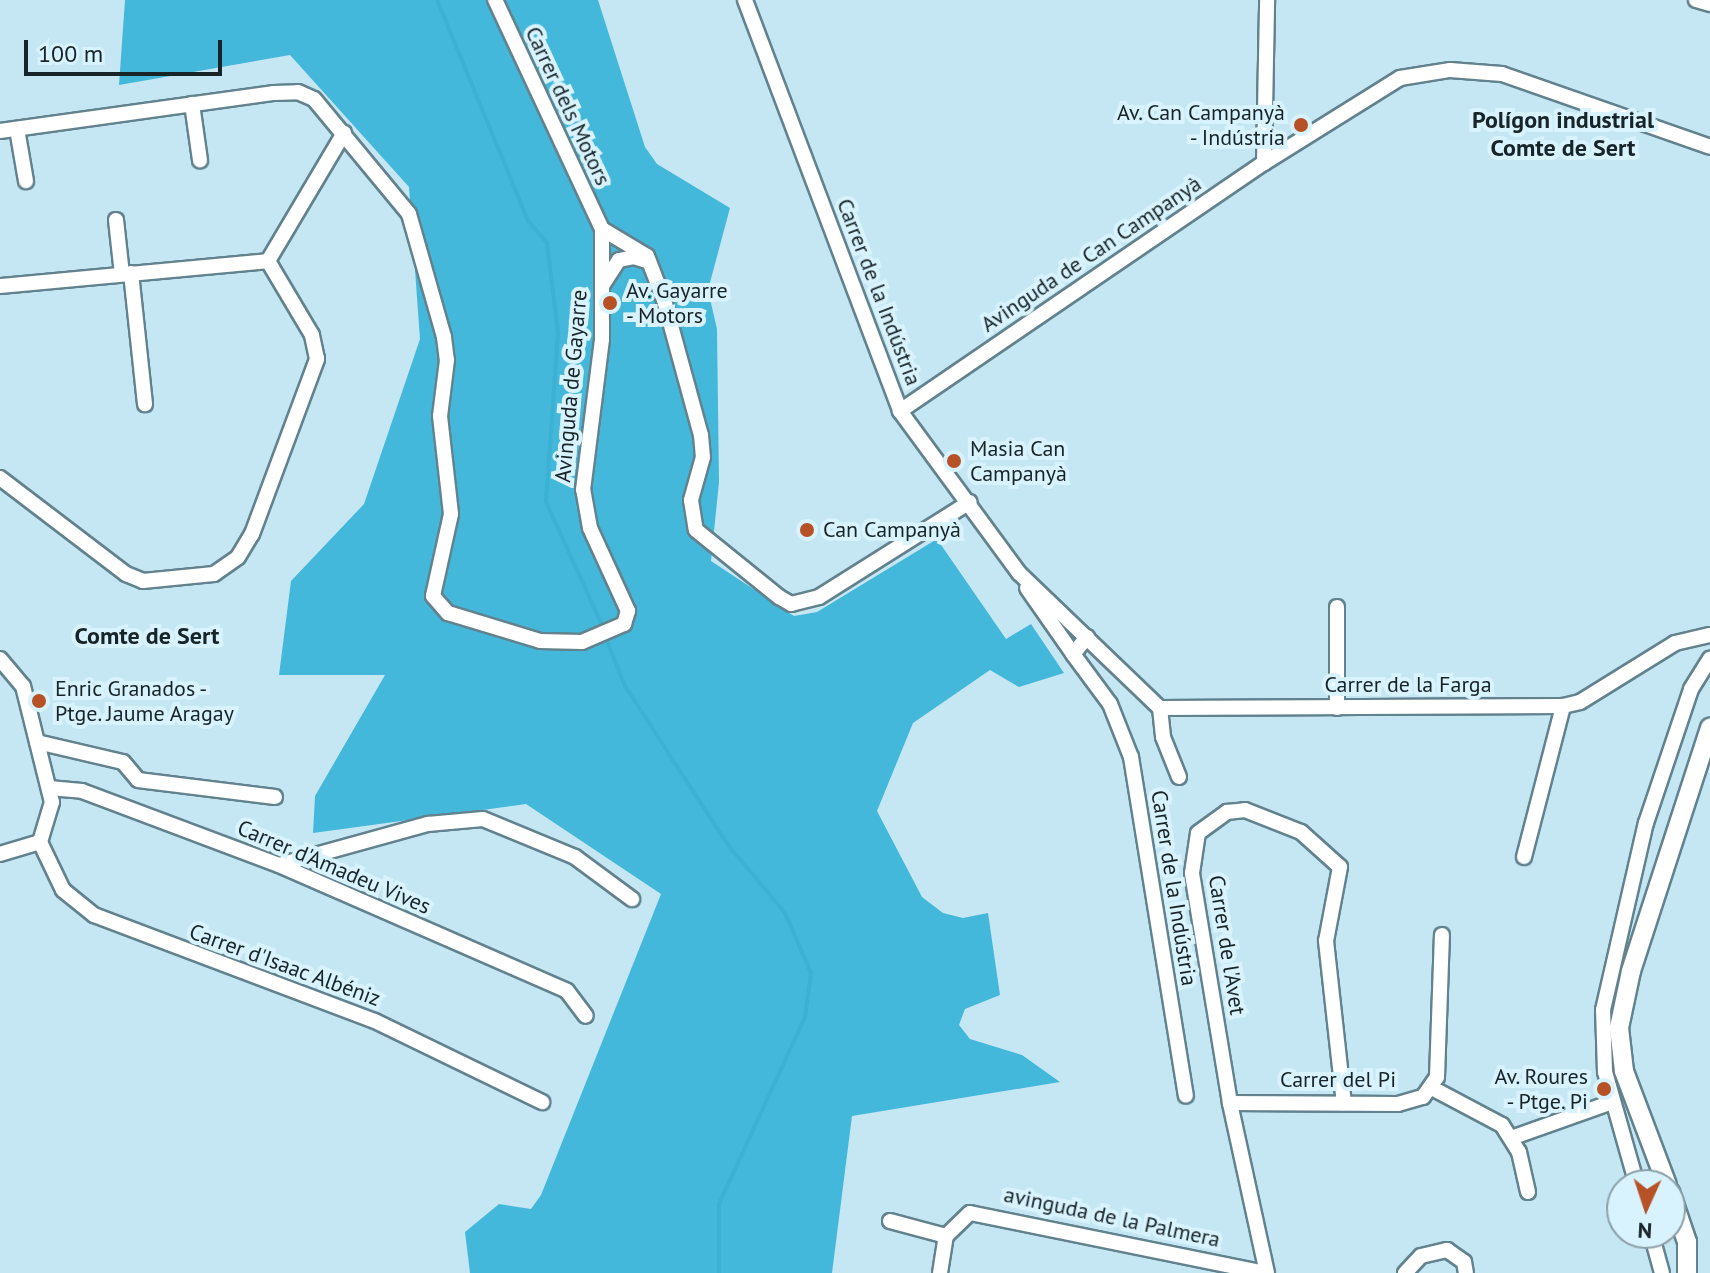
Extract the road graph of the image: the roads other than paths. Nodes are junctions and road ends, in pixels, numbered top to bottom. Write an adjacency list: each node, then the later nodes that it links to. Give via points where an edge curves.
1 (495, 0): 15 (street, Carrer dels Motors)
2 (745, 0): 22 (street, Carrer de la Indústria)
3 (1267, 0): 12 (street)
4 (1696, 0): 5 (street)
5 (1710, 4)
6 (192, 104): 7 (street, Avinguda de Gayarre); 9 (street, Avinguda de Gayarre, via 298,92 314,99); 11 (street)
7 (17, 129): 8 (street, Avinguda de Gayarre); 13 (street)
8 (0, 131)
9 (344, 133): 16 (street); 20 (street, Avinguda de Gayarre, via 409,214 444,337 447,360 440,416 451,514 433,596 448,613 540,641 562,642 604,635 627,618 626,604 590,528 583,490 602,339)
10 (1710, 147): 12 (street, Avinguda de Can Campanyà, via 1502,74 1450,70 1383,85)
11 (200, 160)
12 (1264, 163): 22 (street, Avinguda de Can Campanyà)
13 (26, 181)
14 (116, 220): 18 (street)
15 (602, 229): 17 (street, via 638,248); 20 (street, Avinguda de Gayarre)
16 (268, 261): 18 (street); 23 (street, via 312,335 317,359 252,534 238,557 214,574 143,581 126,574)
17 (652, 263): 20 (street, via 634,257 619,260); 24 (street, via 701,435 703,457 691,517 709,544 779,597 791,604 819,597)
18 (126, 274): 19 (street); 21 (street)
19 (0, 286)
20 (602, 287)
21 (145, 404)
22 (900, 411): 24 (street, Carrer de la Indústria)
23 (0, 478)
24 (970, 502): 25 (street, Carrer de la Indústria)
25 (1019, 573): 28 (street, Carrer de la Indústria); 29 (street, Carrer de la Indústria, via 1044,618)
26 (1337, 607): 34 (street)
27 (1710, 635): 32 (street, Carrer de la Farga, via 1675,643 1580,702)
28 (1087, 637): 29 (street); 33 (street, Carrer de la Indústria)
29 (1073, 654): 48 (street, Carrer de la Indústria, via 1110,704 1131,757)
30 (1710, 658): 50 (street, via 1691,689 1659,782 1614,961 1601,1028)
31 (0, 659): 36 (street, via 23,686)
32 (1563, 706): 34 (street, Carrer de la Farga); 42 (street)
33 (1160, 708): 34 (street, Carrer de la Farga); 37 (street, via 1163,737)
34 (1337, 708)
35 (1710, 728): 55 (street, via 1622,1005 1619,1050)
36 (37, 742): 38 (street); 39 (street, via 123,762 138,780)
37 (1179, 777)
38 (49, 788): 40 (street, via 51,812); 43 (street, Carrer d'Amadeu Vives, via 82,791)
39 (275, 797)
40 (40, 842): 41 (street); 49 (street, Carrer d'Isaac Albéniz, via 63,890 94,915 375,1021)
41 (0, 854)
42 (1524, 857)
43 (279, 865): 44 (street, via 428,824 483,819 575,857); 46 (street, Carrer d'Amadeu Vives, via 567,991)
44 (632, 899)
45 (1442, 935): 47 (street, via 1437,1077)
46 (586, 1016)
47 (1432, 1088): 52 (street, Carrer del Pi, via 1423,1097 1398,1104); 53 (street, via 1502,1125)
48 (1186, 1096)
49 (542, 1102)
50 (1612, 1102): 53 (street); 54 (street)
51 (1230, 1103): 52 (street, Carrer del Pi); 52 (street, Carrer de l'Avet, via 1192,851 1210,820 1245,810 1301,832 1340,867 1326,941); 62 (street, Carrer de l'Avet)
52 (1344, 1103)
53 (1511, 1138): 56 (street)
54 (1632, 1169)
55 (1661, 1169)
56 (1528, 1192)
57 (890, 1221): 58 (street)
58 (946, 1236): 61 (street); 62 (street, avinguda de la Palmera, via 970,1213 986,1213)
59 (1686, 1239): 66 (street)
60 (1655, 1249): 65 (street)
61 (940, 1273)
62 (1267, 1273)
63 (1405, 1273): 64 (street, via 1421,1256 1447,1250 1464,1262)
64 (1466, 1273)
65 (1662, 1273)
66 (1687, 1273)

